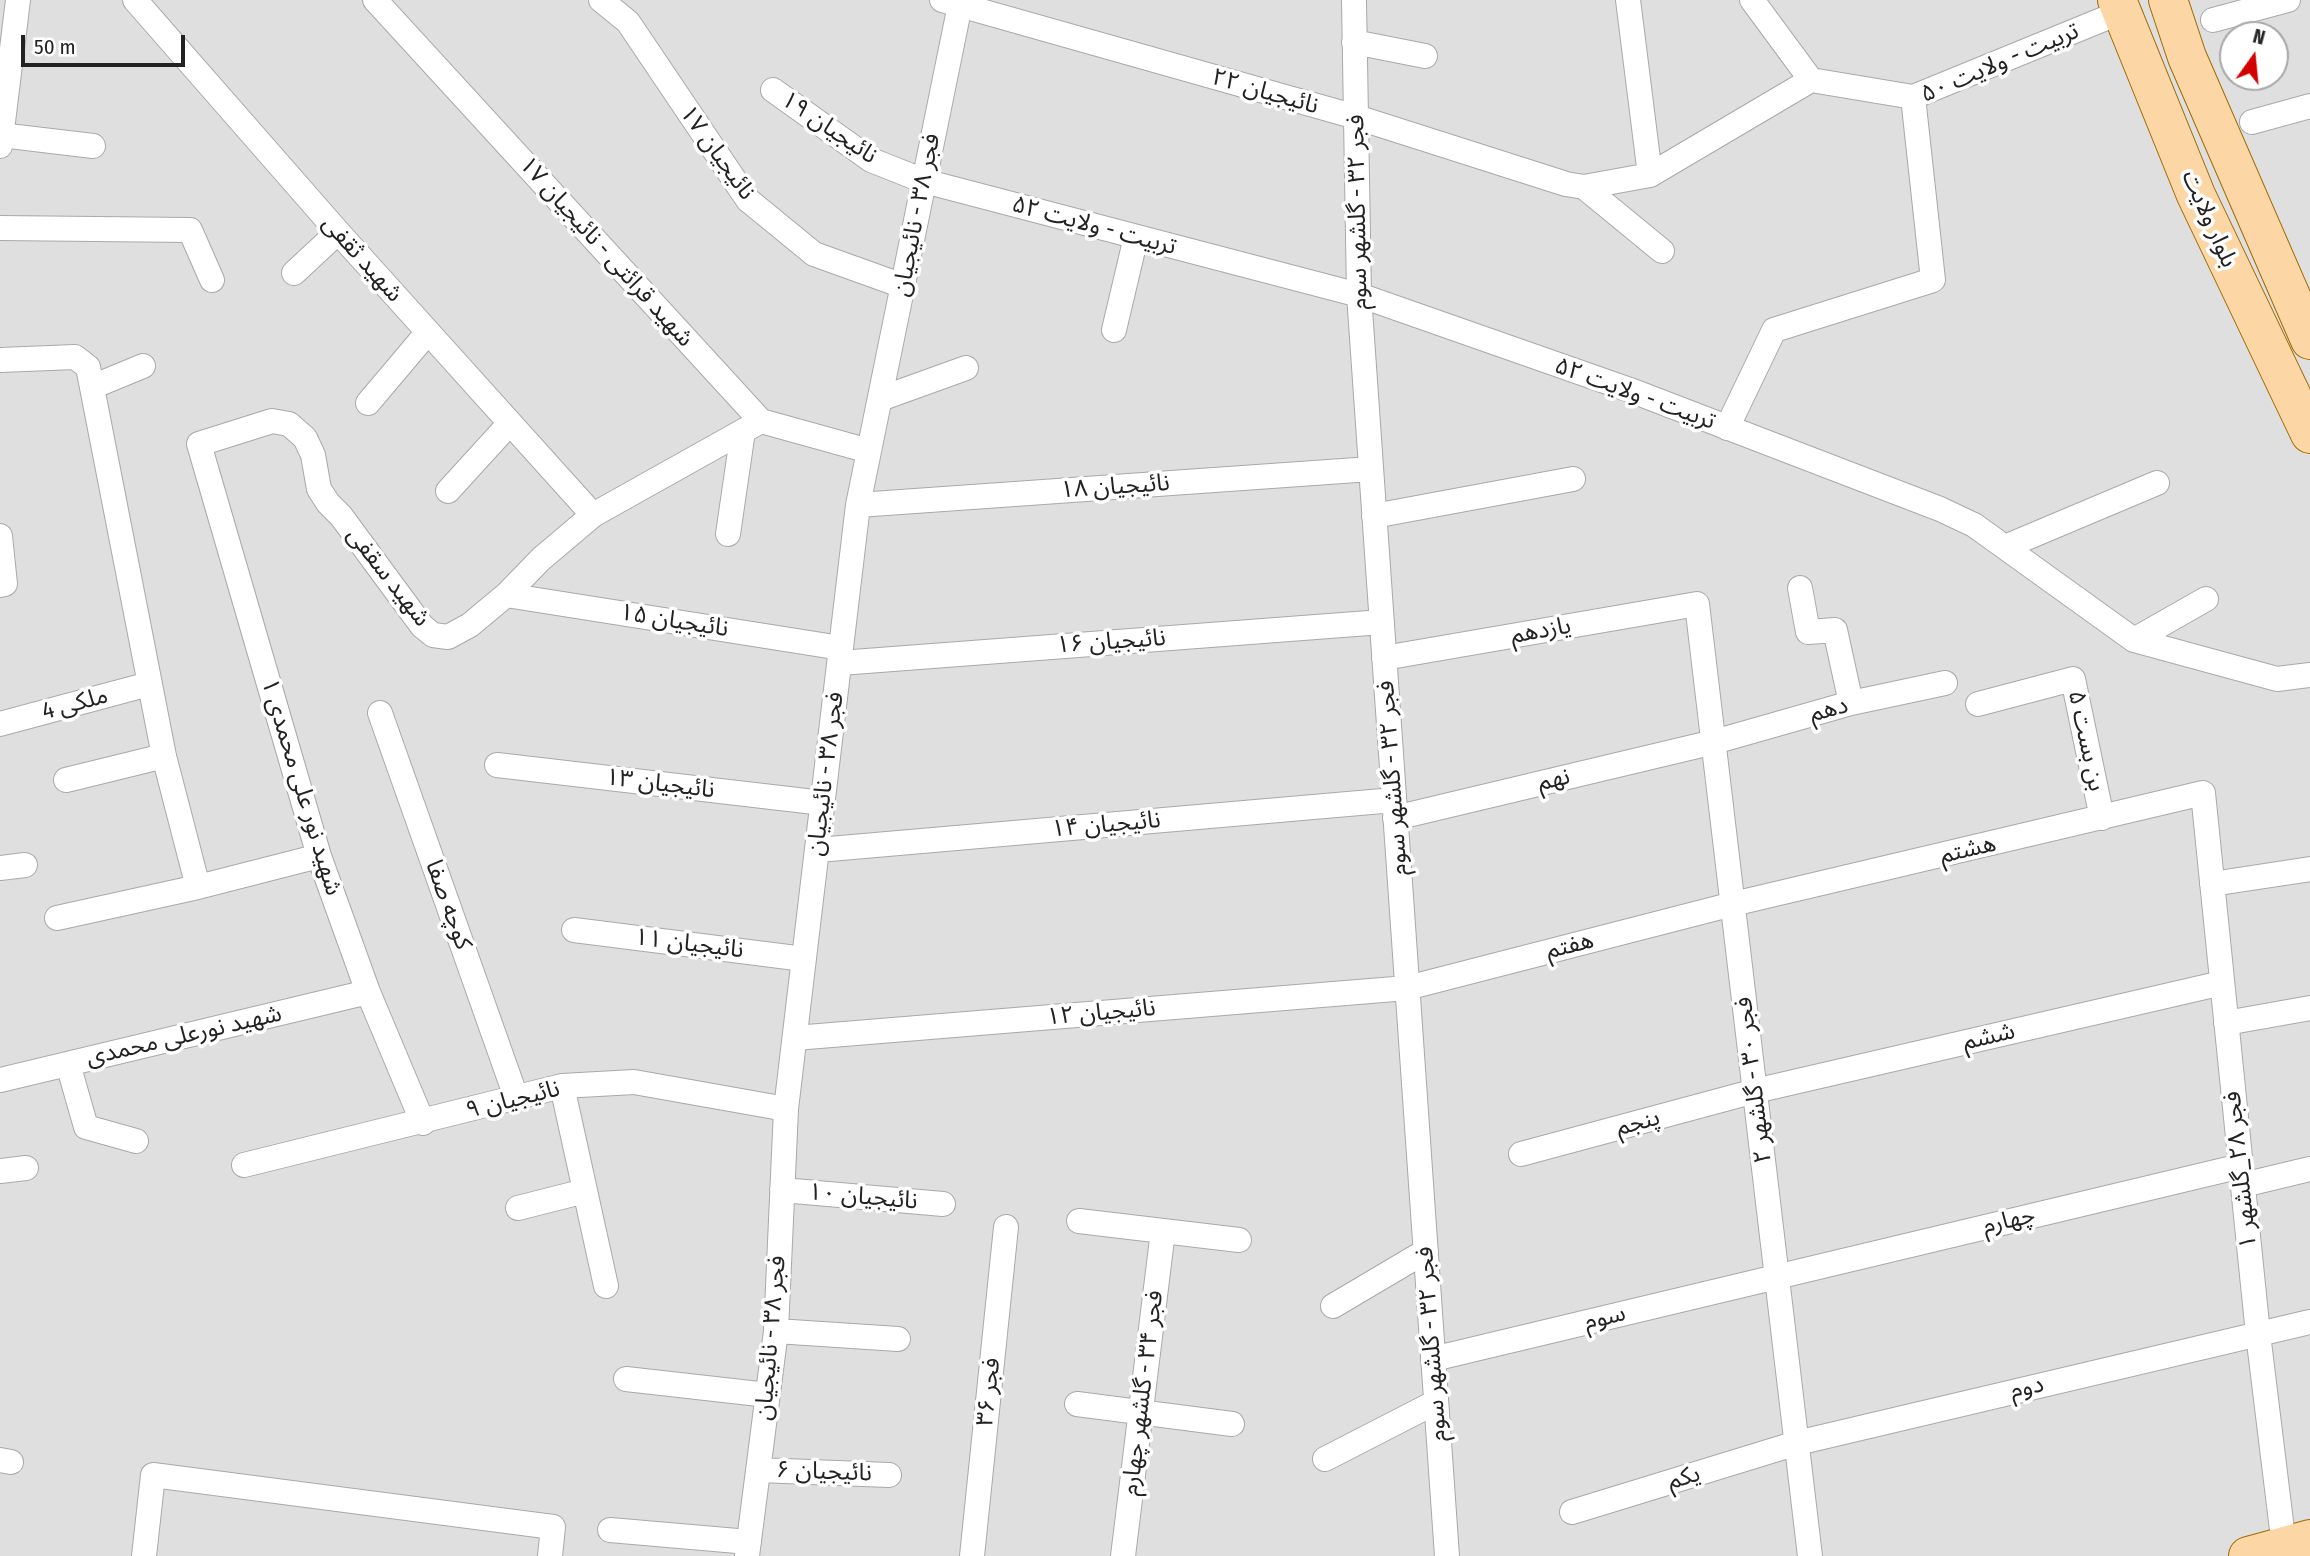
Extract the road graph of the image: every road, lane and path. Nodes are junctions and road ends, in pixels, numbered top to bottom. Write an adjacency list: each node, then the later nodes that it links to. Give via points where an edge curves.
1 (18, 0): 21 (street)
2 (135, 0): 27 (street, شهید ثقفی)
3 (375, 0): 44 (street, شهید قرائتی - نائیجیان ۱۷)
4 (601, 0): 32 (street, نائیجیان ۱۷, via 628,22 748,200 814,254)
5 (1354, 0): 13 (street, فجر ۳۲ - گلشهر سوم)
6 (1752, 0): 15 (street)
7 (2168, 0): 36 (main road, بلوار ولایت, via 2187,57)
8 (2288, 0): 12 (street)
9 (954, 2): 19 (street, نائیجیان ۲۲); 24 (street, فجر ۳۸ - نائیجیان)
10 (1631, 2): 23 (street)
11 (2119, 6): 17 (street, تربیت - ولایت ۵۰); 46 (main road, بلوار ولایت, via 2196,195)
12 (2213, 20)
13 (1354, 42): 14 (street); 19 (street, فجر ۳۲ - گلشهر سوم)
14 (1425, 57)
15 (1811, 80): 17 (street); 23 (street)
16 (774, 90): 24 (street, نائیجیان ۱۹, via 871,160)
17 (1913, 97): 45 (street, تربیت - ولایت ۵۰, via 1933,280 1774,330)
18 (2310, 106): 20 (street)
19 (1356, 117): 25 (street, نائیجیان ۲۲); 33 (street, فجر ۳۲ - گلشهر سوم)
20 (2252, 122)
21 (0, 139): 22 (street)
22 (93, 146)
23 (1650, 175): 25 (street, نائیجیان ۲۲)
24 (924, 181): 28 (street, تربیت - ولایت ۵۲); 32 (street, فجر ۳۸ - نائیجیان)
25 (1584, 187): 29 (street)
26 (0, 228): 31 (street, via 190,230)
27 (338, 232): 30 (street); 35 (street, شهید ثقفی)
28 (1136, 237): 33 (street, تربیت - ولایت ۵۲); 34 (street)
29 (1662, 251)
30 (294, 273)
31 (212, 280)
32 (903, 286): 41 (street, فجر ۳۸ - نائیجیان)
33 (1359, 295): 45 (street, تربیت - ولایت ۵۲); 49 (street, فجر ۳۲ - گلشهر سوم)
34 (1114, 330)
35 (428, 332): 42 (street); 43 (street, شهید ثقفی)
36 (2310, 340)
37 (0, 360): 40 (street, via 75,357 88,367)
38 (143, 366): 40 (street)
39 (967, 368): 41 (street)
40 (92, 387): 70 (street)
41 (880, 399): 48 (street, فجر ۳۸ - نائیجیان)
42 (368, 403)
43 (510, 423): 52 (street); 54 (street, شهید ثقفی)
44 (752, 426): 48 (street); 54 (street, شهید سقفی); 56 (street)
45 (1727, 428): 58 (street, تربیت - ولایت ۵۲, via 1940,509)
46 (2310, 434)
47 (199, 444): 61 (street, شهید سقفی, via 272,421 289,424 305,438 319,489 328,503 433,635 448,637 470,625); 84 (street, شهید نور علی محمدی ۱)
48 (869, 451): 53 (street, فجر ۳۸ - نائیجیان)
49 (1371, 469): 53 (street, نائیجیان ۱۸); 55 (street, فجر ۳۲ - گلشهر سوم)
50 (1573, 479): 55 (street)
51 (2157, 483): 58 (street)
52 (448, 491)
53 (859, 505): 66 (street, فجر ۳۸ - نائیجیان)
54 (593, 515): 61 (street, شهید سقفی)
55 (1374, 516): 64 (street, فجر ۳۲ - گلشهر سوم)
56 (728, 534)
57 (0, 536): 59 (street)
58 (2005, 547): 65 (street, تربیت - ولایت ۵۲)
59 (1, 579)
60 (1800, 588): 71 (street, via 1808,632 1835,630)
61 (506, 595): 66 (street, نائیجیان ۱۵)
62 (2206, 599): 65 (street)
63 (1697, 604): 67 (street, یازدهم); 75 (street, فجر ۳۰ - گلشهر ۲)
64 (1382, 622): 66 (street, نائیجیان ۱۶); 67 (street, فجر ۳۲ - گلشهر سوم)
65 (2134, 640): 68 (street, تربیت - ولایت ۵۲, via 2277,679)
66 (841, 656): 80 (street, فجر ۳۸ - نائیجیان)
67 (1384, 658): 81 (street, فجر ۳۲ - گلشهر سوم)
68 (2310, 675)
69 (1945, 683): 71 (street, دهم)
70 (149, 684): 74 (street, ملکی 4); 76 (street)
71 (1851, 703): 75 (street, دهم)
72 (1978, 704): 82 (street, بن بست ۵, via 2073,679)
73 (380, 713): 104 (street, کوچه صفا)
74 (0, 724)
75 (1714, 742): 81 (street, نهم); 90 (street, فجر ۳۰ - گلشهر ۲)
76 (164, 756): 78 (street); 89 (street)
77 (497, 765): 80 (street, نائیجیان ۱۳)
78 (65, 780)
79 (2203, 793): 82 (street, هشتم); 88 (street, فجر ۲۸_گلشهر ۱)
80 (823, 803): 83 (street, فجر ۳۸ - نائیجیان)
81 (1395, 809): 83 (street, نائیجیان ۱۴); 95 (street, فجر ۳۲ - گلشهر سوم)
82 (2102, 818): 90 (street, هشتم)
83 (817, 849): 93 (street, فجر ۳۸ - نائیجیان)
84 (319, 856): 89 (street); 96 (street, شهید نور علی محمدی ۱)
85 (25, 865): 86 (street)
86 (0, 868)
87 (2310, 869): 88 (street)
88 (2212, 884): 94 (street, فجر ۲۸_گلشهر ۱)
89 (198, 887): 91 (street)
90 (1733, 904): 95 (street, هفتم); 103 (street, فجر ۳۰ - گلشهر ۲)
91 (57, 918)
92 (574, 930): 93 (street, نائیجیان ۱۱)
93 (804, 958): 99 (street, فجر ۳۸ - نائیجیان)
94 (2222, 983): 98 (street, فجر ۲۸_گلشهر ۱); 103 (street, ششم)
95 (1408, 988): 99 (street, نائیجیان ۱۲); 122 (street, فجر ۳۲ - گلشهر سوم)
96 (368, 992): 100 (street, شهید نورعلی محمدی); 106 (street, شهید نور علی محمدی ۱)
97 (2310, 1008): 98 (street)
98 (2226, 1023): 113 (street, فجر ۲۸_گلشهر ۱)
99 (795, 1038): 105 (street, فجر ۳۸ - نائیجیان)
100 (68, 1064): 101 (street, شهید نورعلی محمدی); 107 (street, via 86,1127)
101 (0, 1080)
102 (562, 1086): 104 (street, نائیجیان ۹); 105 (street, نائیجیان ۹, via 634,1082); 115 (street)
103 (1755, 1091): 108 (street, پنجم); 123 (street, فجر ۳۰ - گلشهر ۲)
104 (516, 1097): 106 (street, نائیجیان ۹)
105 (786, 1110): 114 (street, فجر ۳۸ - نائیجیان)
106 (423, 1123): 109 (street, نائیجیان ۹)
107 (136, 1141)
108 (1521, 1154)
109 (244, 1166)
110 (26, 1168): 112 (street)
111 (2310, 1169): 113 (street, چهارم)
112 (0, 1171)
113 (2242, 1176): 123 (street, چهارم); 128 (street, فجر ۲۸_گلشهر ۱)
114 (782, 1190): 116 (street, نائیجیان ۱۰); 127 (street, فجر ۳۸ - نائیجیان)
115 (585, 1191): 117 (street); 124 (street)
116 (943, 1204)
117 (518, 1208)
118 (1079, 1221): 120 (street)
119 (1006, 1227): 147 (street, فجر ۳۶)
120 (1163, 1231): 121 (street); 135 (street, فجر ۳۴ - گلشهر چهارم)
121 (1239, 1240)
122 (1426, 1251): 125 (street); 130 (street, فجر ۳۲ - گلشهر سوم)
123 (1777, 1277): 130 (street, سوم); 137 (street, فجر ۳۰ - گلشهر ۲)
124 (606, 1286)
125 (1333, 1306)
126 (2310, 1322): 128 (street, دوم)
127 (776, 1331): 129 (street); 132 (street, فجر ۳۸ - نائیجیان)
128 (2258, 1334): 137 (street, دوم); 143 (street, فجر ۲۸_گلشهر ۱)
129 (898, 1339)
130 (1433, 1360): 133 (street, فجر ۳۲ - گلشهر سوم)
131 (626, 1379): 132 (street)
132 (768, 1395): 139 (street, فجر ۳۸ - نائیجیان)
133 (1436, 1402): 138 (street); 149 (street, فجر ۳۲ - گلشهر سوم)
134 (1077, 1404): 135 (street)
135 (1140, 1414): 136 (street); 148 (street, فجر ۳۴ - گلشهر چهارم)
136 (1232, 1424)
137 (1797, 1443): 141 (street, یکم); 150 (street, فجر ۳۰ - گلشهر ۲)
138 (1325, 1460)
139 (758, 1470): 140 (street, نائیجیان ۶); 144 (street, فجر ۳۸ - نائیجیان)
140 (889, 1475)
141 (1572, 1512)
142 (610, 1530): 144 (street)
143 (2297, 1543): 151 (main road)
144 (748, 1549)
145 (144, 1556): 146 (street, via 153,1475 553,1527)
146 (550, 1556)
147 (972, 1556)
148 (1123, 1556)
149 (1447, 1556)
150 (1810, 1556)
151 (2248, 1556)

